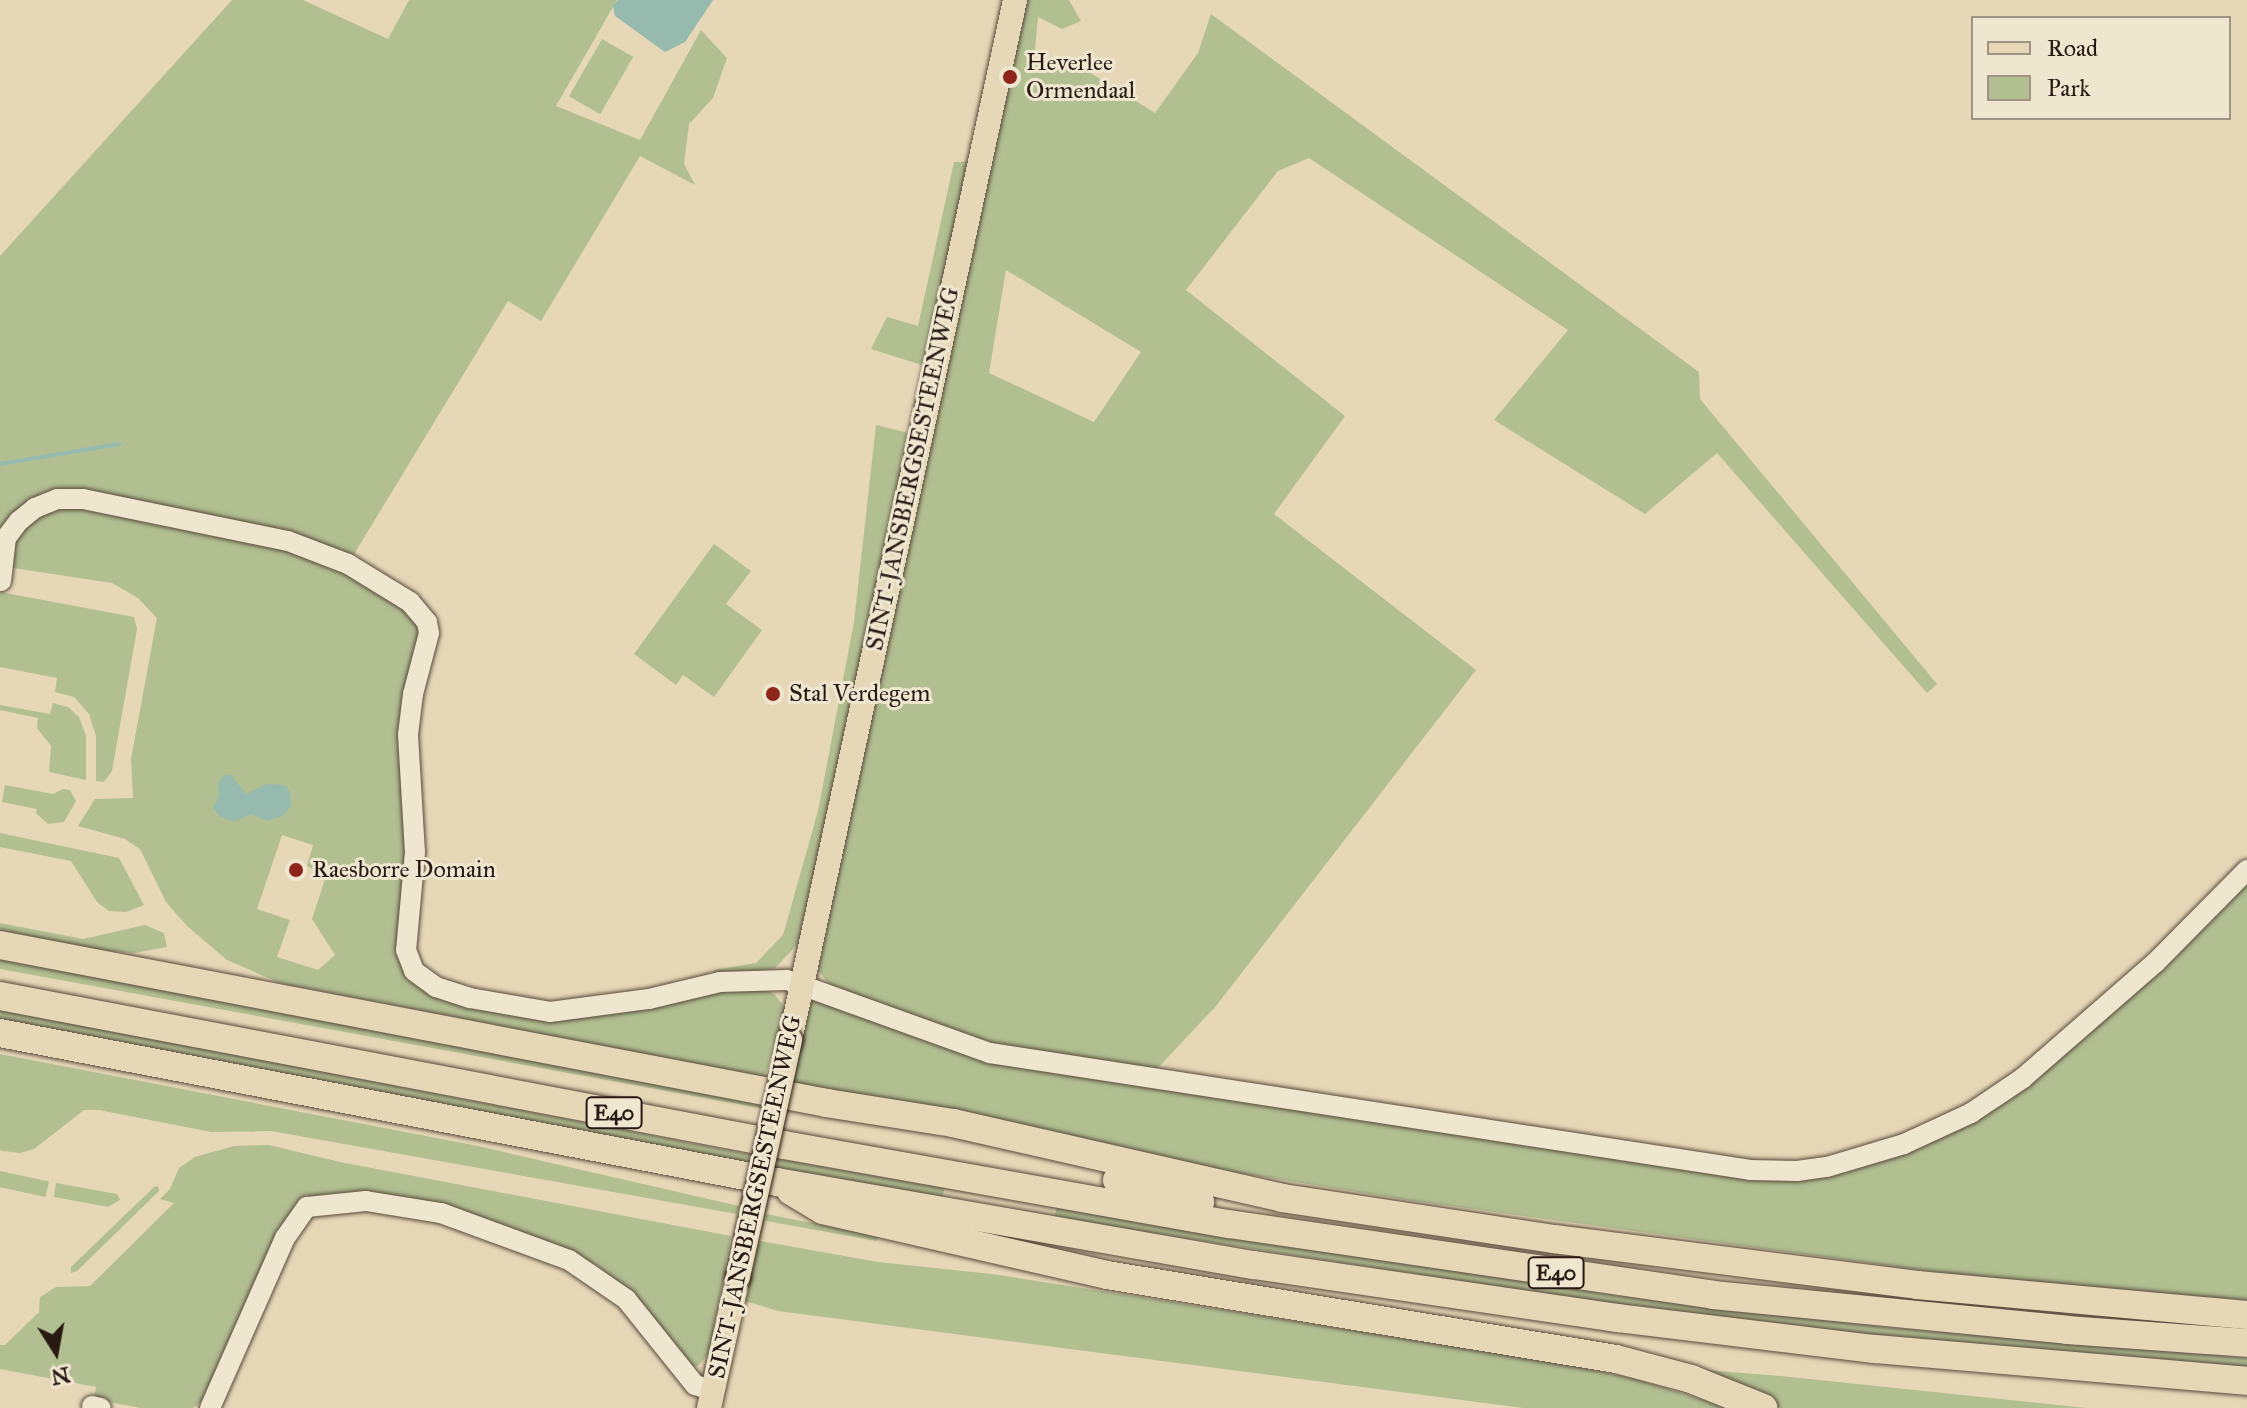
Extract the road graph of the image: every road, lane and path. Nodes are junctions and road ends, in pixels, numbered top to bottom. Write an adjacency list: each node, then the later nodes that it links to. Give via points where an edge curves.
1 (1015, 0): 5 (main road, SINT-JANSBERGSESTEENWEG)
2 (1, 581): 5 (street, SINT-JANSBERGSESTEENWEG, via 6,538 35,508 57,499 83,499 246,531 348,564 410,602 427,622 428,644 408,735 415,852 406,950 414,971 436,987 470,998 550,1012 649,999 720,982 787,980)
3 (2247, 870): 5 (street, via 2143,973 2023,1078 1971,1113 1904,1144 1797,1171 1750,1170 990,1053)
4 (0, 945): 8 (highway)
5 (801, 986): 16 (main road, SINT-JANSBERGSESTEENWEG, bridge, via 738,1277)
6 (0, 996): 10 (highway, E40)
7 (0, 1033): 9 (highway, E40)
8 (827, 1103): 10 (highway, via 1202,1203); 11 (highway, via 953,1123 1282,1198 1400,1217 1917,1285)
9 (777, 1182): 12 (highway, E40, via 1254,1265); 13 (highway, via 823,1210 1107,1275)
10 (1229, 1224): 14 (highway, E40, via 1713,1295)
11 (2247, 1315)
12 (1618, 1318): 13 (highway, via 1545,1331); 15 (highway, E40, via 1875,1349)
13 (1467, 1332): 18 (highway, via 1616,1359 1691,1379)
14 (2247, 1343)
15 (2247, 1381)
16 (705, 1398): 17 (street, via 626,1299 569,1260 441,1213 366,1201 307,1207 285,1238)
17 (210, 1408)
18 (1763, 1408)

